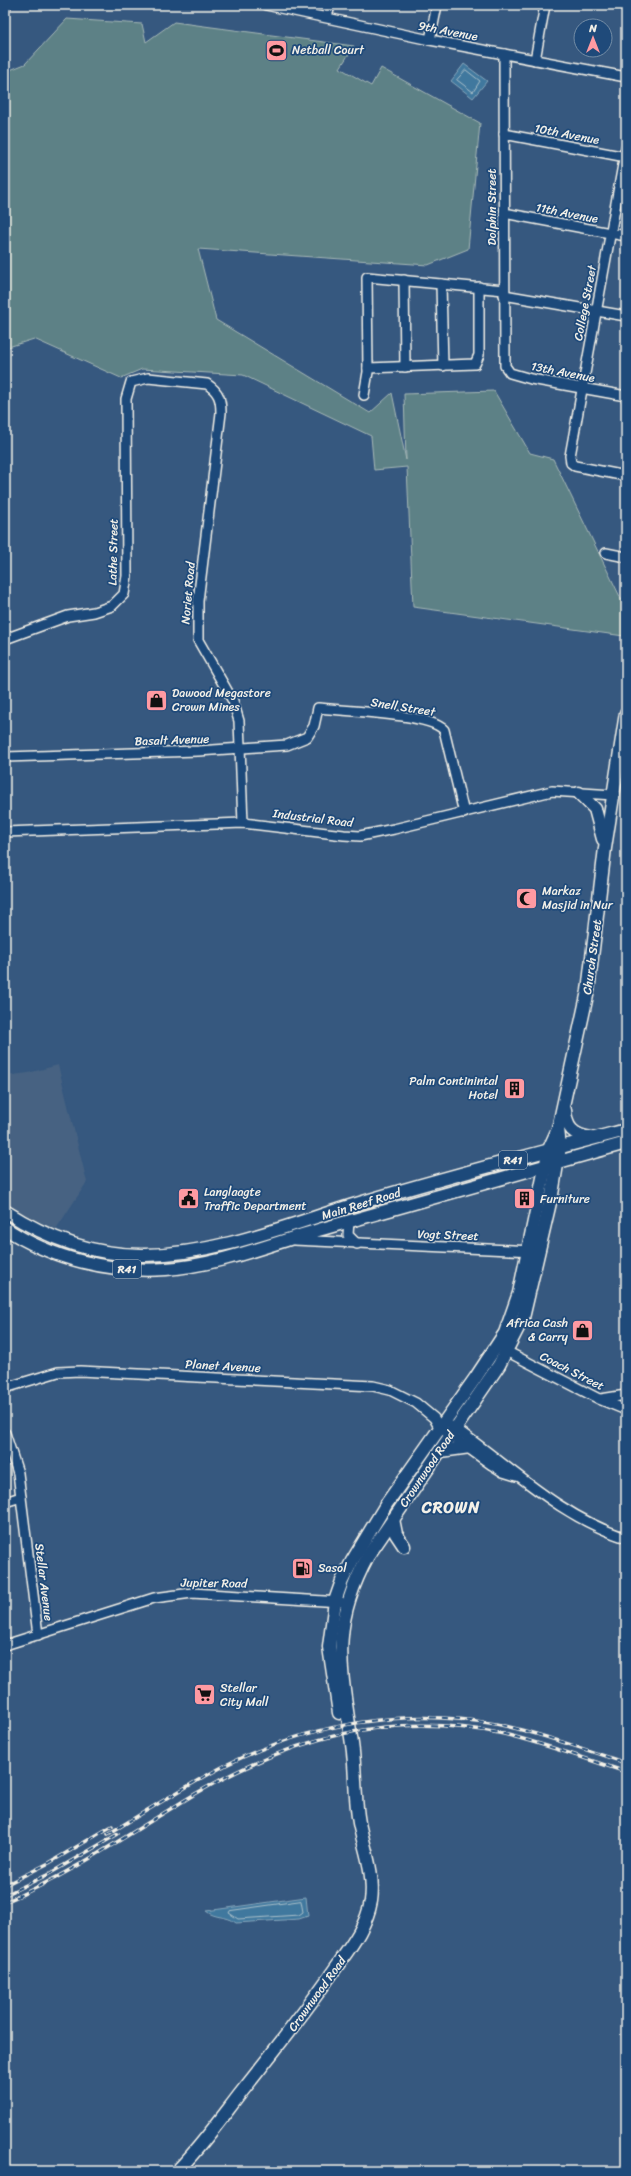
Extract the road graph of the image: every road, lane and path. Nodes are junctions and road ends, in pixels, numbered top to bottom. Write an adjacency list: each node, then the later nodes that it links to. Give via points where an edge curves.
1 (6, 5): 6 (street)
2 (266, 5): 7 (street, 9th Avenue)
3 (330, 5): 7 (street)
4 (437, 5): 8 (street)
5 (545, 5): 10 (street)
6 (5, 8)
7 (327, 18): 8 (street, 9th Avenue)
8 (430, 40): 9 (street, 9th Avenue)
9 (504, 54): 10 (street, 9th Avenue); 12 (street, Dolphin Street)
10 (535, 60): 11 (street, 9th Avenue)
11 (626, 77)
12 (504, 134): 13 (street, 10th Avenue); 14 (street, Dolphin Street)
13 (625, 154): 15 (street, College Street)
14 (504, 213): 15 (street, 11th Avenue); 20 (street, Dolphin Street)
15 (610, 233): 16 (street, 11th Avenue); 21 (street, College Street)
16 (626, 236)
17 (404, 280): 18 (street); 25 (street); 26 (street, via 367,277)
18 (441, 284): 19 (street); 24 (street)
19 (479, 288): 20 (street); 24 (street, via 479,359 471,366)
20 (504, 292): 21 (street); 23 (street, Dolphin Street)
21 (596, 311): 22 (street); 27 (street, College Street)
22 (626, 316)
23 (505, 361): 27 (street, 13th Avenue, via 507,371 514,374)
24 (442, 366): 25 (street)
25 (405, 367): 26 (street)
26 (368, 368): 28 (street)
27 (581, 388): 29 (street, 13th Avenue); 31 (street, College Street, via 570,449 571,463 580,468)
28 (364, 395)
29 (626, 396)
30 (221, 403): 34 (street, Lathe Street, via 219,394 207,384 148,378 130,382 126,399 127,576 124,594 116,603 104,609 68,616); 37 (street, Noriet Road, via 197,631 200,646 229,692 236,709)
31 (626, 476)
32 (606, 553): 33 (street)
33 (626, 556)
34 (5, 639)
35 (318, 708): 37 (street, Basalt Avenue, via 314,726 302,740 287,745); 41 (street, Snell Street, via 426,720 441,726 448,739)
36 (626, 713): 40 (main road, Church Street)
37 (240, 749): 38 (street, Basalt Avenue); 42 (street, Noriet Road)
38 (5, 757)
39 (579, 793): 40 (street, Industrial Road); 41 (street, Industrial Road, via 540,793); 44 (main road, via 595,809)
40 (613, 795): 44 (main road, Church Street)
41 (464, 813): 42 (street, Industrial Road, via 360,836)
42 (243, 823): 43 (street, Industrial Road)
43 (5, 832)
44 (605, 848): 45 (main road, Church Street, via 588,991)
45 (564, 1101): 47 (main road, via 566,1119 571,1130 580,1136); 49 (main road, Church Street)
46 (626, 1130): 47 (main road, Main Reef Road / R41)
47 (595, 1138): 49 (main road, Main Reef Road / R41)
48 (626, 1143): 50 (main road, Main Reef Road / R41)
49 (554, 1148): 50 (main road, Church Street); 52 (main road, Main Reef Road / R41)
50 (552, 1163): 53 (main road, Main Reef Road / R41); 58 (main road, Crownwood Road)
51 (5, 1211): 52 (main road, Main Reef Road / R41, via 38,1230 85,1248 144,1255 208,1249)
52 (323, 1215): 54 (main road)
53 (349, 1221): 54 (main road, Main Reef Road / R41); 57 (street, via 348,1235)
54 (327, 1227): 56 (main road, Main Reef Road / R41)
55 (5, 1228): 56 (main road, Main Reef Road / R41, via 56,1254 94,1264 130,1269 165,1269 201,1264)
56 (288, 1239): 57 (street, Vogt Street)
57 (357, 1244): 58 (street, Vogt Street)
58 (533, 1251): 59 (main road, Crownwood Road, via 528,1302); 64 (main road, Crownwood Road, via 504,1333 480,1372)
59 (508, 1352): 62 (street, Coach Street); 65 (main road, Crownwood Road)
60 (5, 1388): 64 (street, Planet Avenue, via 66,1371 351,1384 390,1390 416,1403)
61 (626, 1395): 62 (street)
62 (599, 1399): 63 (street, Coach Street)
63 (626, 1410)
64 (439, 1422): 65 (street, Planet Avenue); 75 (main road, Crownwood Road, via 352,1561)
65 (453, 1431): 67 (street); 68 (main road, Crownwood Road); 69 (street)
66 (5, 1433): 70 (street, Stellar Avenue, via 18,1473)
67 (470, 1448): 68 (main road); 69 (street, via 503,1472)
68 (441, 1451): 72 (main road, Crownwood Road)
69 (516, 1476): 73 (street, via 572,1514 602,1530)
70 (21, 1497): 71 (street); 77 (street, Stellar Avenue)
71 (5, 1502)
72 (393, 1519): 74 (main road, via 396,1534); 76 (main road, Crownwood Road, via 358,1575)
73 (626, 1538)
74 (404, 1546)
75 (335, 1601): 76 (street, Jupiter Road); 77 (street, Jupiter Road, via 179,1593 154,1598); 79 (main road, Crownwood Road, via 330,1632 330,1664)
76 (348, 1604): 79 (main road, Crownwood Road, via 342,1632 341,1656 354,1760)
77 (38, 1635): 78 (street, Stellar Avenue)
78 (5, 1646)
79 (354, 1785): 80 (main road, Crownwood Road, via 371,1879 371,1900 362,1929 291,2030)
80 (177, 2171)

